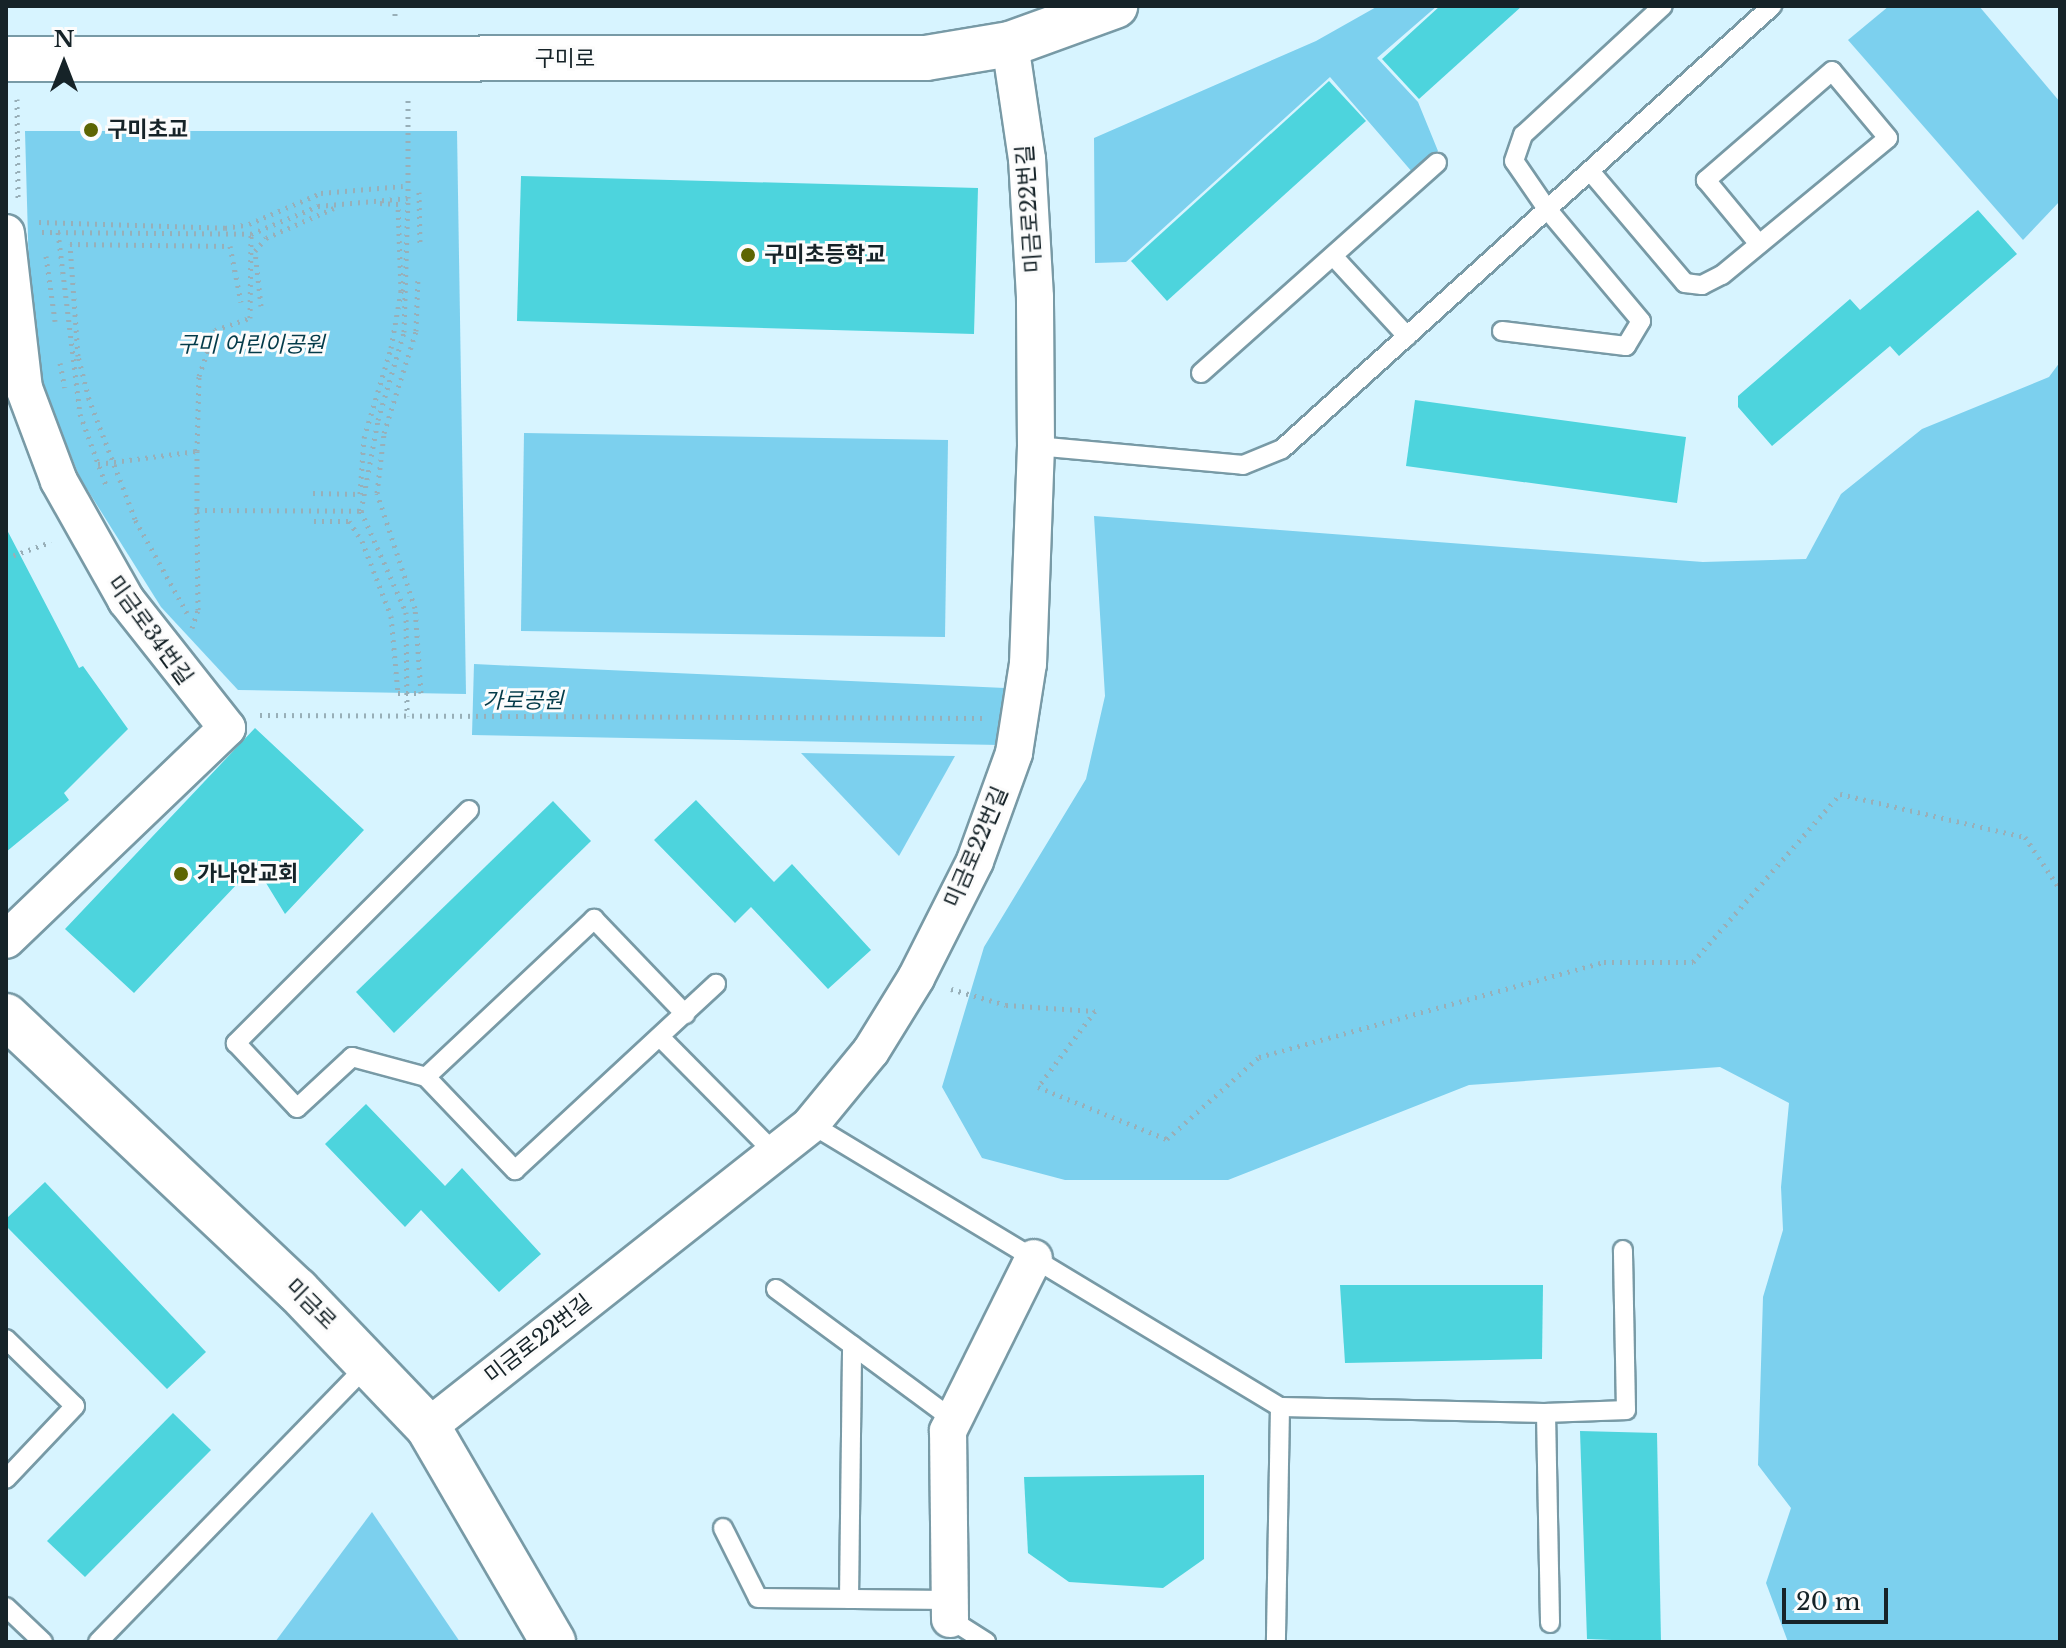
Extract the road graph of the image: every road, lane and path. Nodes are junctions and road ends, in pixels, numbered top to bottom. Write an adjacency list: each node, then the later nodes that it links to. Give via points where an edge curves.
1 (1115, 6): 4 (street, 구미로)
2 (1663, 6): 15 (lane, via 1515,146 1514,161)
3 (1766, 8): 11 (lane)
4 (1010, 44): 5 (street, 구미로, via 926,58 842,61); 33 (street, 미금로22번길, via 1029,190)
5 (6, 59)
6 (33, 95): 16 (path, via 17,95)
7 (392, 95): 8 (path)
8 (408, 95): 9 (path); 14 (path)
9 (424, 95)
10 (1437, 163): 22 (lane)
11 (1590, 171): 15 (lane); 20 (lane, via 1685,283 1702,285 1722,275)
12 (403, 186): 16 (path, via 321,193 249,224 225,228)
13 (419, 192): 19 (path)
14 (408, 198): 18 (path, via 318,206); 40 (path, via 404,332 378,420)
15 (1547, 209): 27 (lane, via 1641,321 1626,346); 28 (lane)
16 (20, 226): 17 (path); 56 (street, 미금로34번길, via 24,388 59,481 126,600 227,728)
17 (58, 232): 18 (path); 36 (path, via 80,414)
18 (251, 234): 34 (path, via 250,318 215,330 199,376)
19 (420, 243)
20 (1759, 244): 20 (lane, via 1888,138 1832,71 1706,180)
21 (41, 247): 26 (path, via 51,267)
22 (1334, 257): 28 (lane); 30 (lane)
23 (418, 277): 50 (path, via 416,331 384,433 377,493 415,608 421,644 421,693)
24 (241, 302): 47 (path, via 230,246 70,244 78,356 89,399 135,519)
25 (261, 306): 38 (path, via 255,251 266,238 330,208 398,204 401,291 391,348 364,438 360,494)
26 (55, 326)
27 (1502, 331)
28 (1407, 336): 33 (lane, via 1282,449 1262,460 1243,465)
29 (59, 356): 31 (path)
30 (1201, 373)
31 (67, 399)
32 (71, 413): 35 (path)
33 (1036, 446): 57 (street, 미금로22번길, via 1028,664 1014,753 975,861)
34 (197, 451): 36 (path); 39 (path)
35 (84, 454)
36 (98, 464): 37 (path)
37 (107, 490)
38 (313, 493)
39 (197, 510): 40 (path); 48 (path, via 198,610)
40 (361, 511): 50 (path, via 406,612)
41 (314, 521): 50 (path, via 349,521 362,541 391,616 398,693)
42 (46, 528): 43 (path)
43 (51, 542): 44 (path); 45 (path)
44 (60, 554)
45 (6, 558)
46 (162, 588): 48 (path)
47 (187, 613)
48 (191, 629): 49 (path)
49 (196, 636)
50 (406, 693): 52 (path)
51 (252, 715): 52 (path)
52 (407, 716): 53 (path)
53 (1002, 718)
54 (469, 810): 62 (lane, via 236,1043 297,1108 352,1057)
55 (2060, 889): 57 (path, via 2025,837 1840,794 1693,962 1604,962 1259,1057 1167,1139 1038,1087 1095,1011 1006,1005)
56 (6, 940)
57 (916, 978): 63 (street, 미금로22번길, via 847,1085)
58 (716, 984): 59 (lane)
59 (685, 1014): 61 (lane); 62 (lane, via 594,919)
60 (6, 1016): 70 (street, 미금로)
61 (661, 1038): 62 (lane, via 515,1170); 64 (lane)
62 (426, 1077)
63 (811, 1124): 64 (street, 미금로22번길); 66 (lane)
64 (774, 1152): 74 (street, 미금로22번길)
65 (1623, 1250): 72 (lane, via 1626,1410)
66 (1034, 1258): 71 (lane); 73 (street)
67 (776, 1289): 69 (lane)
68 (6, 1339): 75 (lane, via 75,1406)
69 (852, 1345): 73 (lane); 77 (lane)
70 (370, 1363): 74 (street, 미금로); 82 (lane)
71 (1280, 1407): 72 (lane); 85 (lane)
72 (1546, 1413): 80 (lane)
73 (954, 1420): 79 (street, via 948,1431)
74 (428, 1427): 83 (street, 미금로)
75 (6, 1479)
76 (723, 1528): 77 (lane, via 758,1598)
77 (849, 1599): 79 (lane)
78 (6, 1607): 81 (lane)
79 (950, 1610): 84 (lane)
80 (1550, 1623)
81 (43, 1642)
82 (98, 1642)
83 (553, 1642)
84 (986, 1642)
85 (1276, 1642)

